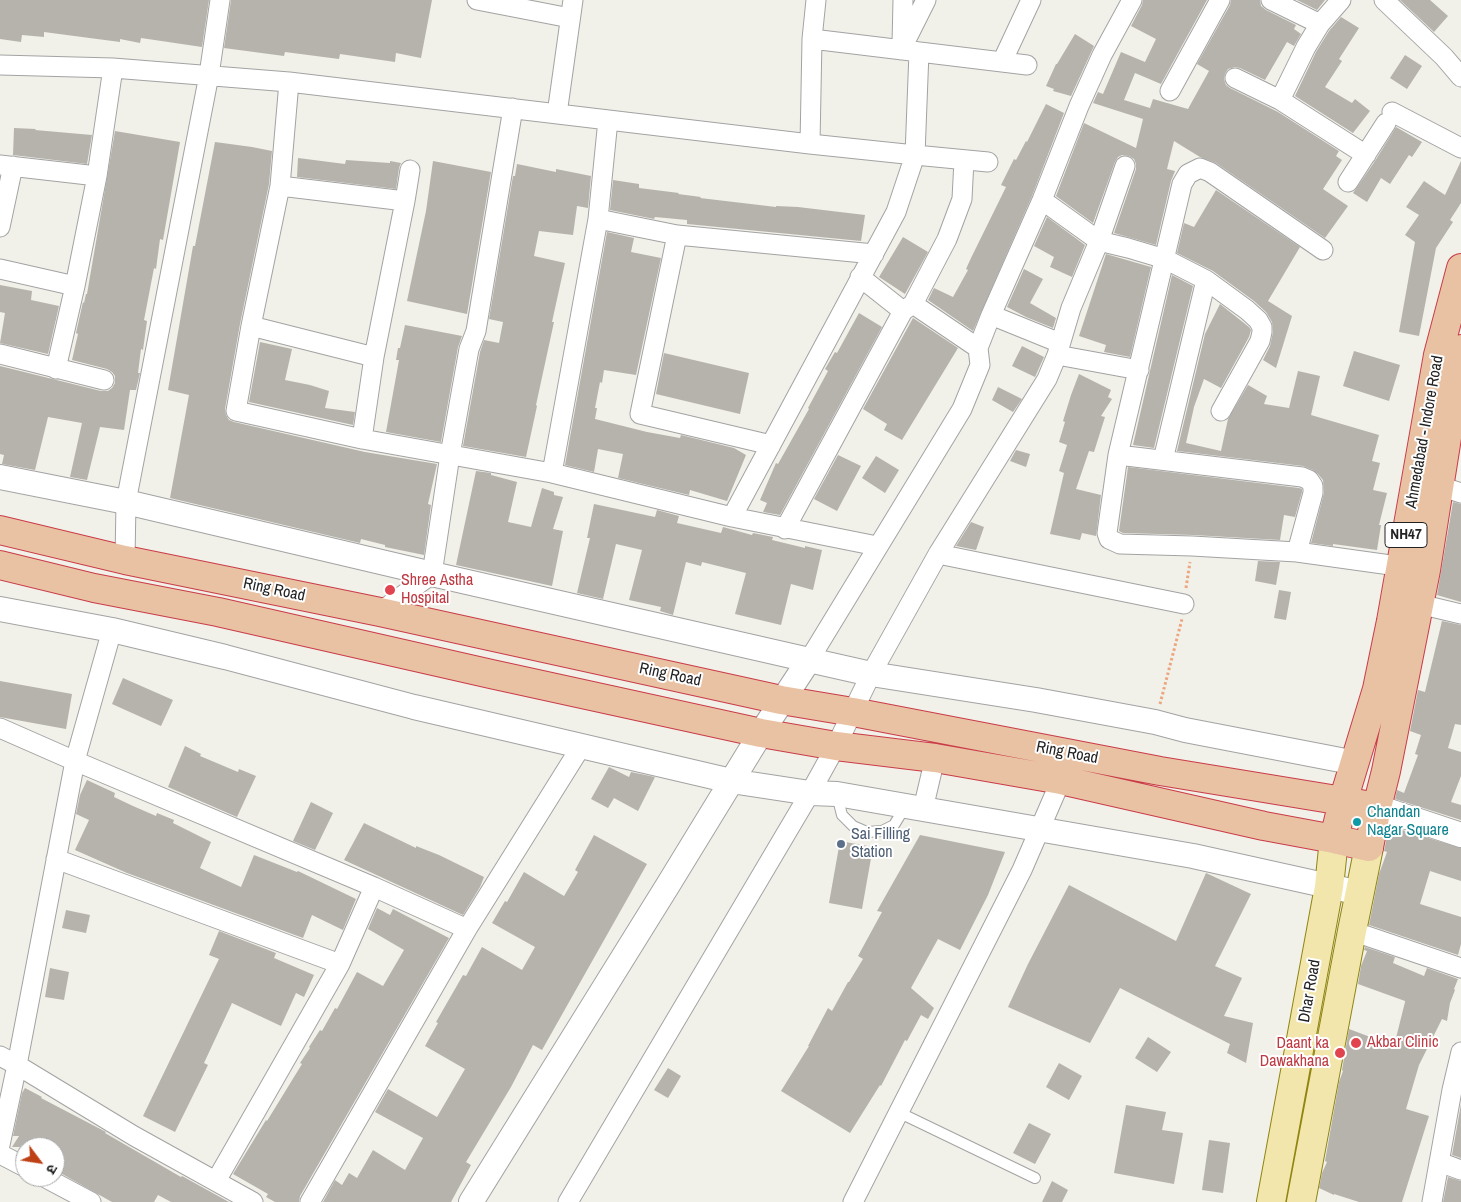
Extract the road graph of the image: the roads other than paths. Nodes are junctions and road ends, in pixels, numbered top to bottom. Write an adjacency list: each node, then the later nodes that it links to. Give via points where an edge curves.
1 (220, 0): 20 (street)
2 (477, 0): 12 (street)
3 (816, 0): 14 (street)
4 (903, 0): 15 (street)
5 (926, 0): 15 (street)
6 (1031, 0): 16 (street)
7 (1132, 0): 41 (street, via 1079,106)
8 (1220, 0): 24 (street)
9 (1271, 0): 13 (street)
10 (1340, 0): 13 (street)
11 (1384, 0): 21 (street)
12 (572, 9): 27 (street)
13 (1320, 24): 25 (street)
14 (812, 39): 15 (street); 29 (street)
15 (910, 51): 16 (street); 31 (street)
16 (1002, 62): 18 (street)
17 (0, 65): 19 (street)
18 (1027, 65)
19 (113, 68): 20 (street); 38 (street)
20 (208, 75): 23 (street); 76 (street)
21 (1461, 77)
22 (1235, 78): 25 (street)
23 (289, 82): 26 (street); 40 (street)
24 (1170, 91)
25 (1280, 100): 32 (street)
26 (513, 108): 27 (street); 70 (street, via 476,331 469,349)
27 (557, 114): 28 (street)
28 (608, 120): 29 (street); 43 (street)
29 (810, 144): 31 (street)
30 (1461, 148): 32 (street, via 1389,118)
31 (915, 155): 33 (street); 48 (street, via 896,212)
32 (1366, 155): 39 (street)
33 (964, 160): 34 (street); 55 (street, via 962,199 947,239)
34 (988, 162)
35 (6, 166): 38 (street); 44 (street)
36 (1125, 166): 46 (street)
37 (410, 170): 42 (street)
38 (97, 176): 54 (street)
39 (1348, 182)
40 (280, 186): 42 (street); 57 (street)
41 (1042, 200): 46 (street); 56 (street)
42 (405, 201): 62 (street)
43 (598, 219): 45 (street); 73 (street)
44 (0, 227)
45 (677, 235): 48 (street); 69 (street, via 640,414)
46 (1099, 241): 49 (street); 59 (street, via 1071,308)
47 (1323, 250): 49 (street, via 1200,168 1188,174 1182,184)
48 (874, 254): 52 (street)
49 (1166, 259): 53 (street); 64 (street)
50 (1461, 268): 60 (highway, Ahmedabad - Indore Road / NH47, via 1450,322)
51 (0, 270): 54 (street)
52 (860, 277): 55 (street); 69 (street)
53 (1206, 280): 67 (street, via 1247,310 1262,327 1260,341); 72 (street)
54 (75, 286): 63 (street)
55 (908, 308): 58 (street); 78 (street)
56 (991, 315): 58 (street); 59 (street)
57 (252, 326): 62 (street); 68 (street, via 236,411)
58 (978, 348): 80 (street, via 980,365 962,409)
59 (1059, 349): 64 (street); 82 (street, via 1047,379)
60 (1455, 351): 66 (highway, Ahmedabad - Indore Road / NH47); 85 (highway, Ahmedabad - Indore Road / NH47)
61 (0, 354): 63 (street)
62 (374, 357): 68 (street)
63 (56, 369): 65 (street)
64 (1139, 370): 71 (street)
65 (104, 380)
66 (1457, 402): 75 (highway, Ahmedabad - Indore Road / NH47)
67 (1221, 411)
68 (362, 439): 70 (street)
69 (770, 445): 77 (street)
70 (450, 455): 73 (street); 86 (street)
71 (1118, 455): 72 (street); 81 (street, via 1106,533 1114,543)
72 (1164, 460): 81 (street, via 1290,474 1308,480 1313,492)
73 (552, 473): 77 (street)
74 (0, 477): 76 (street)
75 (1450, 489): 85 (highway, Ahmedabad - Indore Road / NH47)
76 (126, 502): 83 (street); 86 (street)
77 (732, 517): 78 (street)
78 (785, 529): 80 (street)
79 (0, 530): 83 (highway, Ring Road)
80 (878, 546): 93 (street)
81 (1297, 552): 85 (street)
82 (938, 554): 87 (street); 94 (street)
83 (125, 560): 90 (highway, Ring Road)
84 (0, 565): 98 (highway, Ring Road)
85 (1413, 568): 88 (highway, Ahmedabad - Indore Road / NH47); 103 (highway, Ahmedabad - Indore Road / NH47)
86 (432, 574): 90 (street); 93 (street)
87 (1184, 604)
88 (1419, 604): 91 (street); 109 (highway, Ahmedabad - Indore Road / NH47)
89 (0, 609): 92 (street)
90 (380, 612): 95 (highway, Ring Road)
91 (1461, 614)
92 (112, 630): 99 (street, via 414,707); 102 (street)
93 (808, 660): 94 (street); 95 (street)
94 (871, 674): 96 (street); 103 (street, via 1036,700)
95 (781, 700): 96 (highway, Ring Road); 98 (street)
96 (853, 712): 100 (street); 108 (highway, Ring Road, via 1160,771)
97 (1, 733): 102 (street)
98 (761, 733): 100 (highway, Ring Road); 105 (street)
99 (582, 745): 105 (street); 119 (street)
100 (836, 746): 101 (highway, Ring Road); 106 (street)
101 (935, 758): 104 (highway, Ring Road); 110 (street)
102 (75, 761): 115 (street); 116 (street)
103 (1356, 763): 108 (highway, Ahmedabad - Indore Road / NH47)
104 (1061, 780): 111 (street); 113 (highway, Ring Road)
105 (731, 781): 106 (street); 139 (street)
106 (810, 793): 107 (street); 140 (street)
107 (837, 794): 110 (street); 110 (lane, via 842,815 853,826 867,832 882,831 894,825)
108 (1343, 801): 109 (highway, Ring Road); 113 (highway, Ahmedabad - Indore Road)
109 (1376, 807): 112 (street); 114 (highway, Ahmedabad - Indore Road)
110 (914, 808): 111 (street)
111 (1039, 830): 117 (street, via 1193,856); 127 (street, via 1022,870)
112 (1461, 835)
113 (1334, 839): 114 (highway, Ring Road); 117 (main road, Dhar Road)
114 (1369, 847): 118 (main road, Dhar Road)
115 (56, 859): 121 (street); 125 (street)
116 (374, 887): 119 (street); 121 (street)
117 (1329, 887): 118 (street); 142 (main road, Dhar Road)
118 (1360, 893): 120 (main road, Dhar Road)
119 (467, 929): 138 (street)
120 (1352, 931): 122 (street); 143 (main road, Dhar Road)
121 (340, 964): 134 (street)
122 (1461, 968)
123 (1461, 1052): 126 (street)
124 (0, 1056): 125 (street)
125 (17, 1065): 128 (street); 134 (street)
126 (1456, 1091): 131 (street)
127 (898, 1112): 133 (lane); 141 (street)
128 (0, 1145)
129 (0, 1154): 130 (street)
130 (15, 1162)
131 (1439, 1162): 132 (street); 144 (street)
132 (1461, 1170)
133 (1035, 1178)
134 (216, 1181): 137 (street)
135 (62, 1187): 136 (street)
136 (87, 1201)
137 (253, 1202)
138 (310, 1202)
139 (471, 1202)
140 (568, 1202)
141 (853, 1202)
142 (1271, 1202)
143 (1301, 1202)
144 (1432, 1202)

